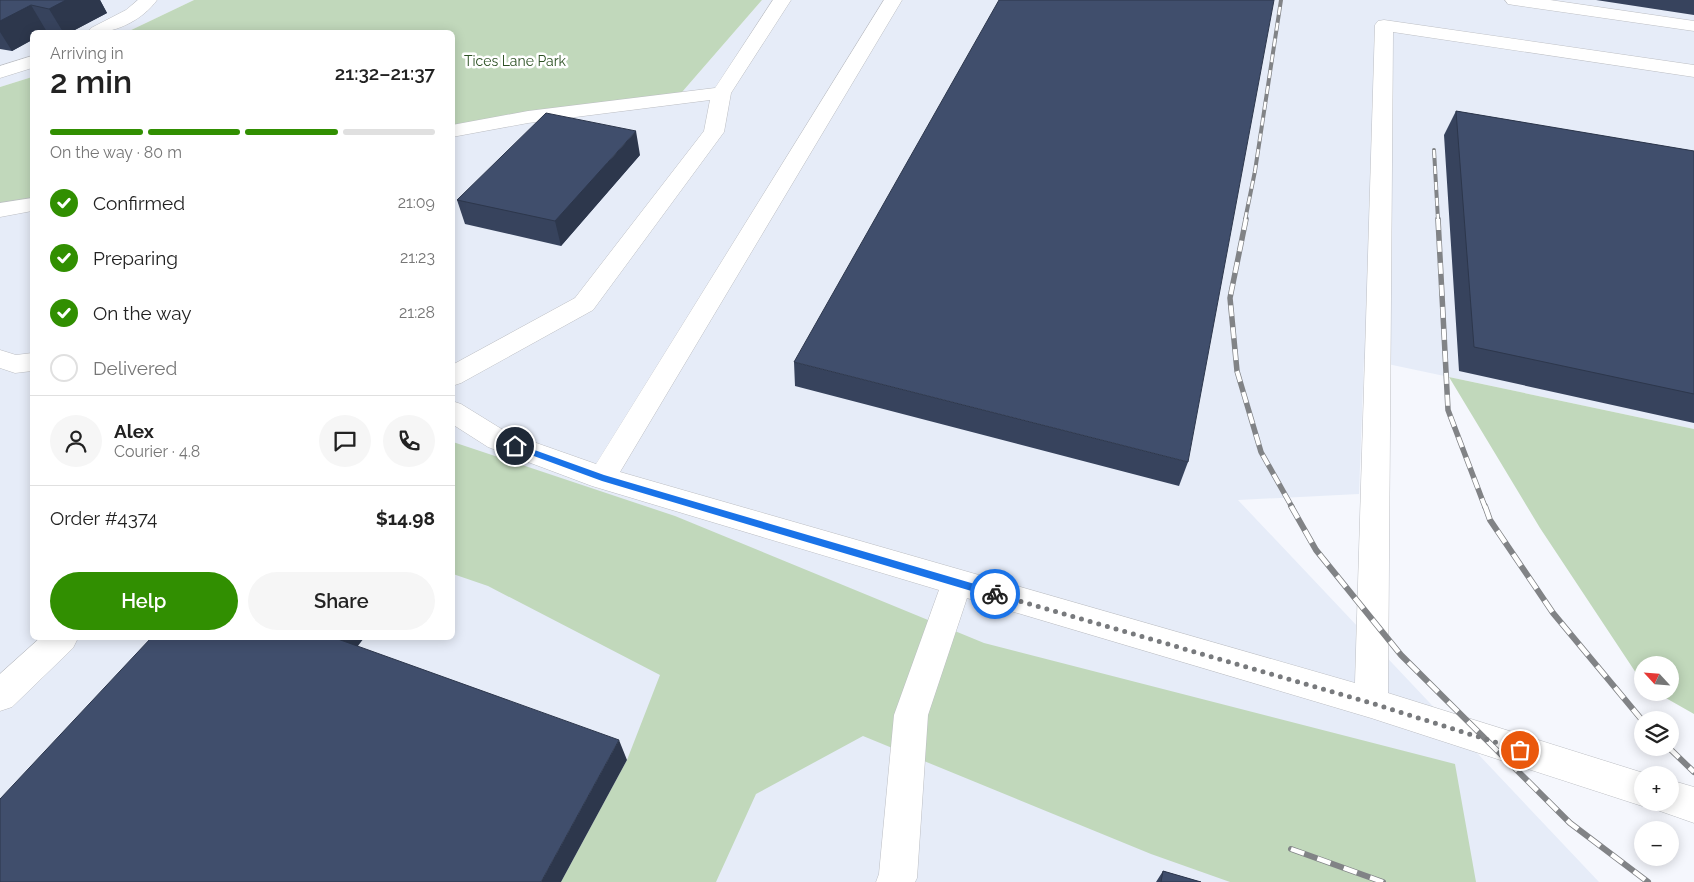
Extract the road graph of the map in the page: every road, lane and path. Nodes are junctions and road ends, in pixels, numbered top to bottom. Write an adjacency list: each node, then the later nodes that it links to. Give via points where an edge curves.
1 (148, 0): 6 (street, via 132,14)
2 (782, 0): 10 (street)
3 (893, 0): 18 (street)
4 (1514, 0): 5 (street)
5 (1694, 26)
6 (101, 30)
7 (30, 63): 9 (street)
8 (1694, 71): 22 (street, via 1384,25)
9 (0, 72)
10 (721, 93): 11 (street, via 528,117); 16 (street, via 714,132 584,304)
11 (455, 130)
12 (30, 205): 13 (street)
13 (0, 210)
14 (0, 359): 15 (street, via 15,364)
15 (30, 362)
16 (455, 375)
17 (455, 413): 18 (street, via 498,440)
18 (602, 478): 19 (street)
19 (957, 583): 22 (street); 26 (street, via 912,715 898,878)
20 (60, 640): 21 (street)
21 (0, 696)
22 (1371, 703): 23 (street)
23 (1634, 786)
24 (1679, 801): 25 (street)
25 (1694, 805)
26 (895, 882)

